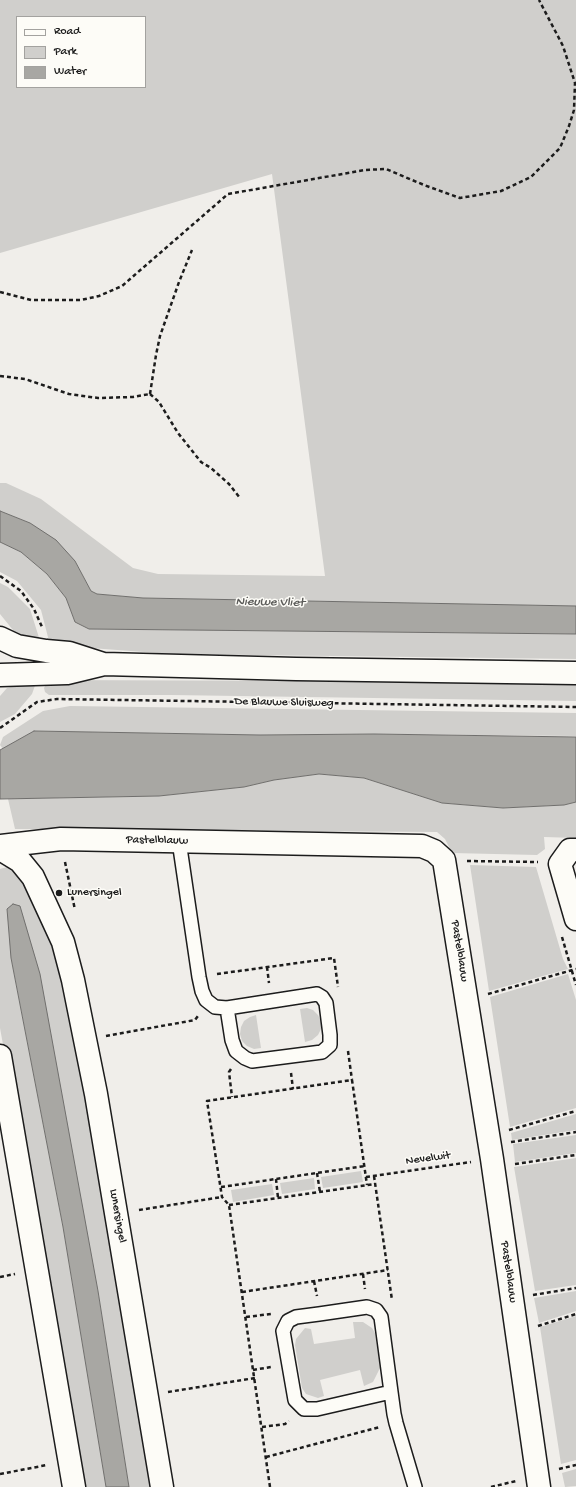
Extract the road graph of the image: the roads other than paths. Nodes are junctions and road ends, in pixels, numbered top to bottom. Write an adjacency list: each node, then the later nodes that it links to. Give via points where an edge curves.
1 (0, 638): 2 (street, via 17,646 68,653); 3 (street)
2 (104, 664): 4 (street); 5 (street, via 66,673)
3 (0, 668)
4 (576, 673)
5 (0, 675)
6 (179, 841): 7 (street, Pastelblauw, via 61,839); 10 (lane, via 202,991 206,1000 215,1007); 16 (street, Pastelblauw, via 422,846 434,851 444,860 466,998 502,1162 512,1298)
7 (0, 848): 14 (street, Lunersingel, via 20,861 33,877 63,942 73,980 96,1094)
8 (576, 850): 9 (street, via 570,850 560,864)
9 (576, 919)
10 (227, 1008): 10 (lane, via 236,1051 252,1061 322,1052 330,1045 326,1003 317,994)
11 (0, 1056): 13 (street)
12 (392, 1392): 12 (lane, via 381,1317 376,1310 367,1308 296,1317 288,1321 283,1330 295,1400 304,1409 317,1409); 15 (lane, via 396,1423)
13 (74, 1487)
14 (162, 1487)
15 (415, 1487)
16 (539, 1487)

